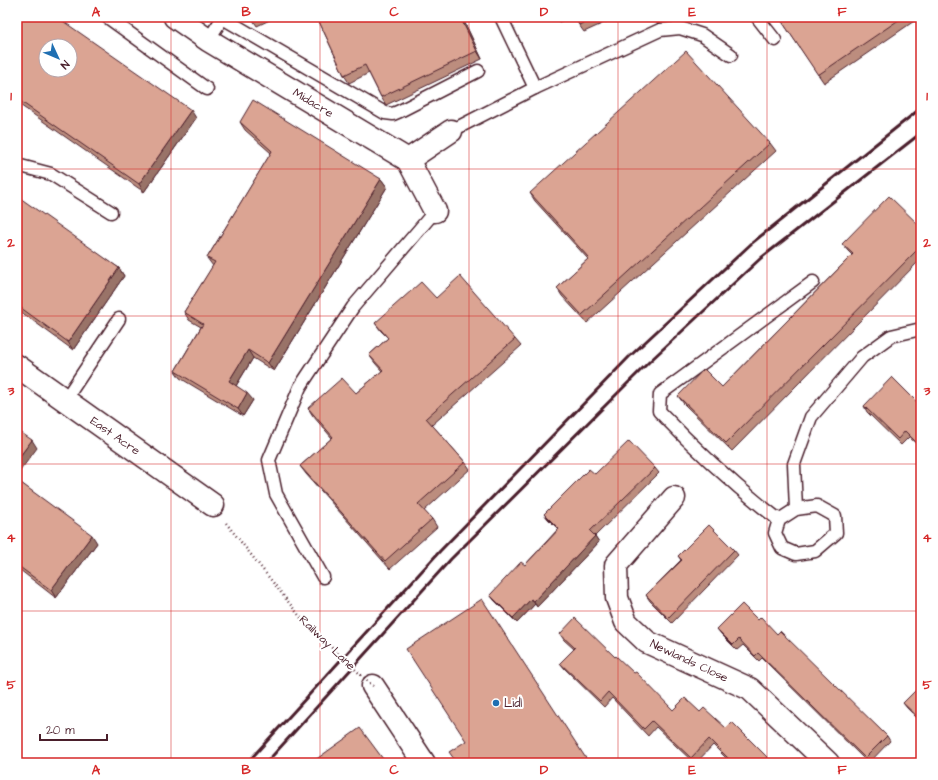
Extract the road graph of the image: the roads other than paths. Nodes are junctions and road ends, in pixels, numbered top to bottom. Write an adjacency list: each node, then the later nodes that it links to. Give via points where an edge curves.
1 (107, 17): 11 (lane)
2 (175, 17): 6 (street, Midacre)
3 (501, 17): 10 (lane)
4 (757, 17): 7 (lane)
5 (222, 18): 6 (lane); 9 (lane, via 384,113 393,114 400,111)
6 (208, 40): 13 (street, Midacre)
7 (775, 40)
8 (731, 55): 10 (lane, via 702,35 680,28 660,30)
9 (478, 71)
10 (535, 88): 12 (lane)
11 (207, 89)
12 (451, 131): 13 (street)
13 (408, 160): 15 (street)
14 (17, 165): 16 (lane, via 51,174)
15 (435, 211): 26 (lane, via 353,307 300,387 269,460 276,494)
16 (111, 212)
17 (813, 282): 25 (lane, via 660,394 658,411 739,490)
18 (119, 319): 21 (lane)
19 (921, 329): 24 (lane, via 891,336 862,357 811,417 794,464)
20 (17, 366): 21 (street, East Acre)
21 (65, 400): 23 (street, East Acre)
22 (674, 498): 29 (street, Newlands Close, via 616,565 617,598 626,622 647,642 750,689)
23 (213, 505)
24 (796, 509): 25 (lane); 25 (lane, via 817,506 835,516 836,533 815,551 796,554 782,548 775,533)
25 (779, 520)
26 (323, 577)
27 (373, 686): 28 (street)
28 (424, 763)
29 (828, 763)

